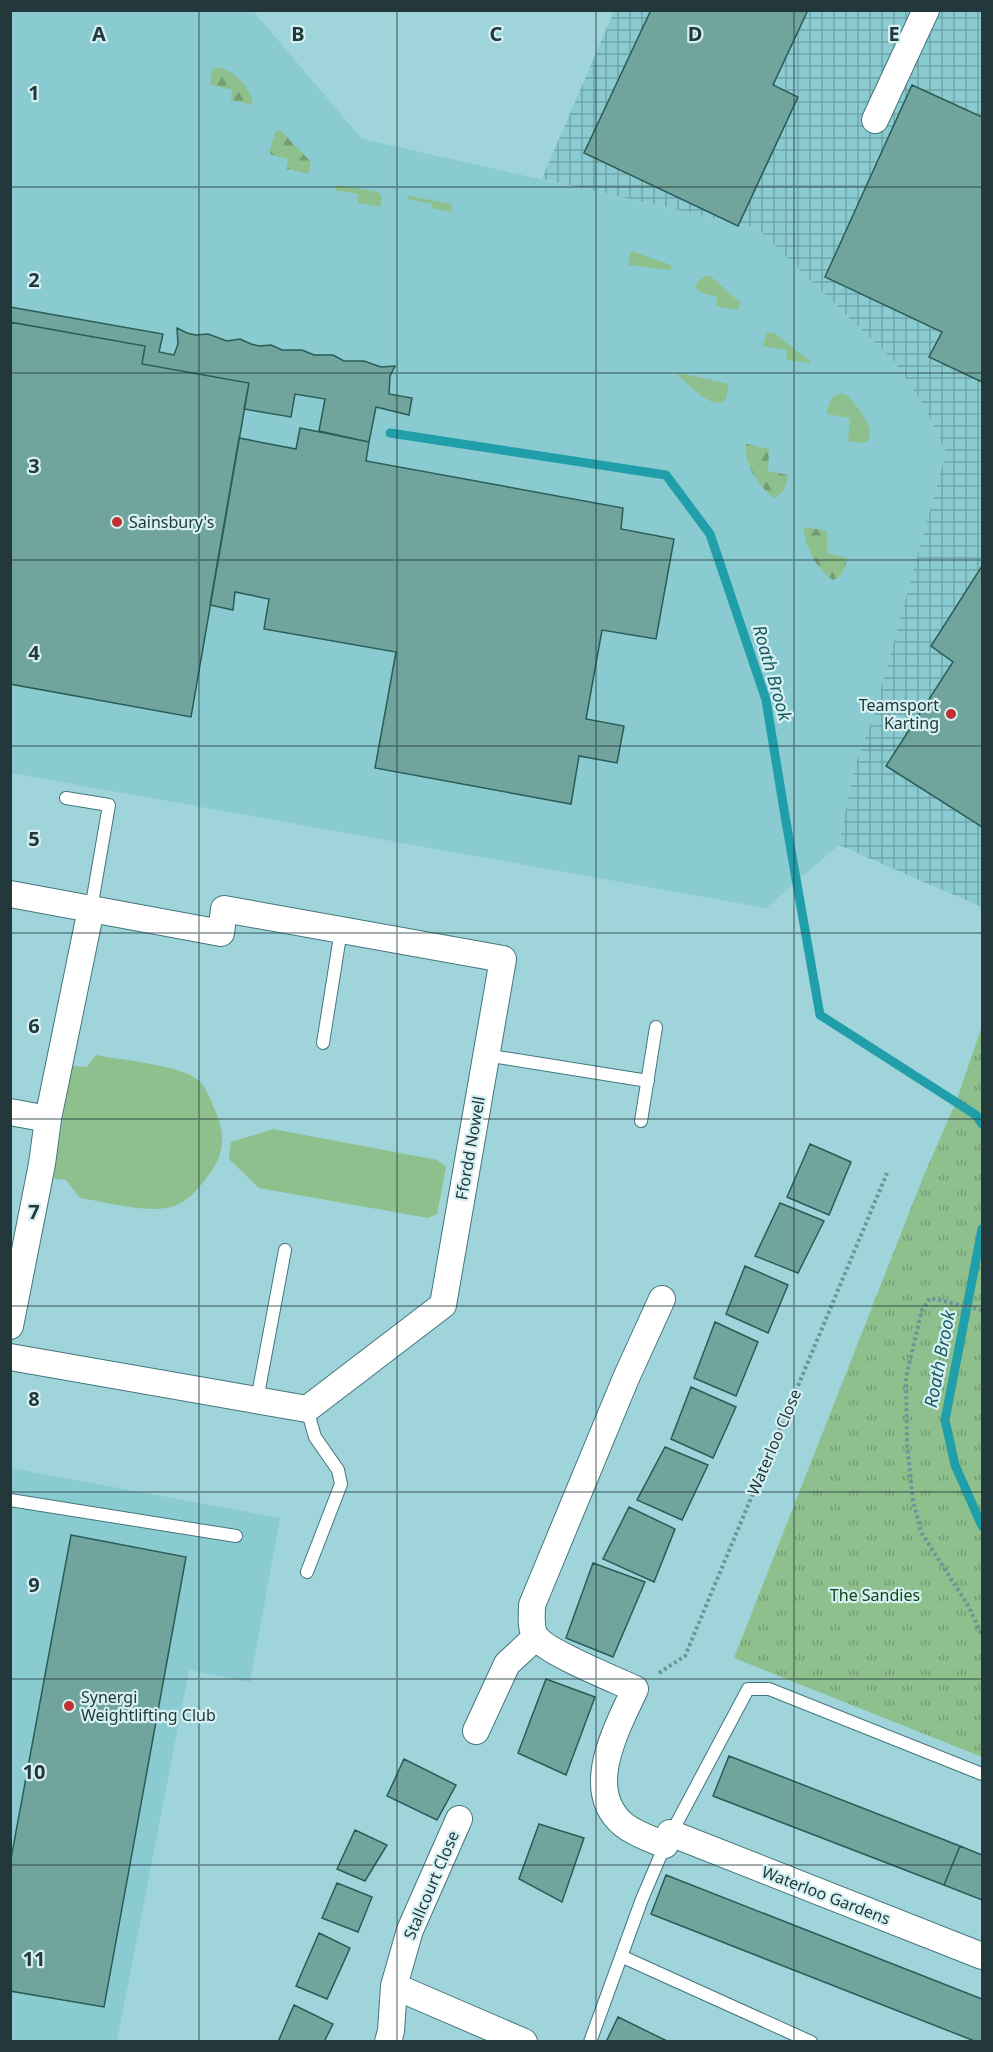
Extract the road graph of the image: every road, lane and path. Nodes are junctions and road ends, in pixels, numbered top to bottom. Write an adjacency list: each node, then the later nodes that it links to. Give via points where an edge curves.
1 (926, 10): 2 (street)
2 (875, 120)
3 (66, 798): 5 (lane, via 109,805)
4 (10, 894): 5 (street, Ffordd Nowell)
5 (91, 909): 6 (street, Ffordd Nowell, via 221,933 224,909); 12 (street)
6 (341, 930): 8 (lane); 9 (street, Ffordd Nowell, via 502,959)
7 (656, 1027): 10 (lane)
8 (323, 1043)
9 (485, 1055): 10 (lane); 21 (street, Ffordd Nowell, via 443,1305)
10 (648, 1081): 13 (lane)
11 (10, 1113): 12 (street)
12 (48, 1119): 18 (street)
13 (641, 1121)
14 (886, 1173): 27 (path, Waterloo Close, via 685,1656)
15 (285, 1250): 20 (lane)
16 (662, 1299): 26 (street, via 532,1605)
17 (982, 1310): 25 (path, via 930,1298 922,1310 906,1377 907,1444 913,1502 921,1532 969,1607)
18 (10, 1326)
19 (10, 1357): 20 (street)
20 (256, 1400): 21 (street)
21 (307, 1409): 24 (lane, via 315,1437 338,1470 341,1484)
22 (10, 1500): 23 (lane)
23 (236, 1536)
24 (307, 1572)
25 (982, 1636)
26 (536, 1637): 27 (street, via 553,1650); 28 (street, via 507,1664)
27 (635, 1689): 31 (street, via 613,1739 603,1777 604,1793 622,1824 634,1832)
28 (476, 1731)
29 (982, 1774): 31 (lane, via 769,1689 748,1689)
30 (459, 1819): 34 (street, Stallcourt Close, via 410,1929)
31 (668, 1839): 32 (street, Waterloo Gardens); 33 (lane)
32 (982, 1956)
33 (622, 1957): 37 (lane); 38 (lane)
34 (394, 1986): 35 (street, Stallcourt Close); 36 (street)
35 (387, 2042)
36 (524, 2042)
37 (590, 2042)
38 (811, 2042)

